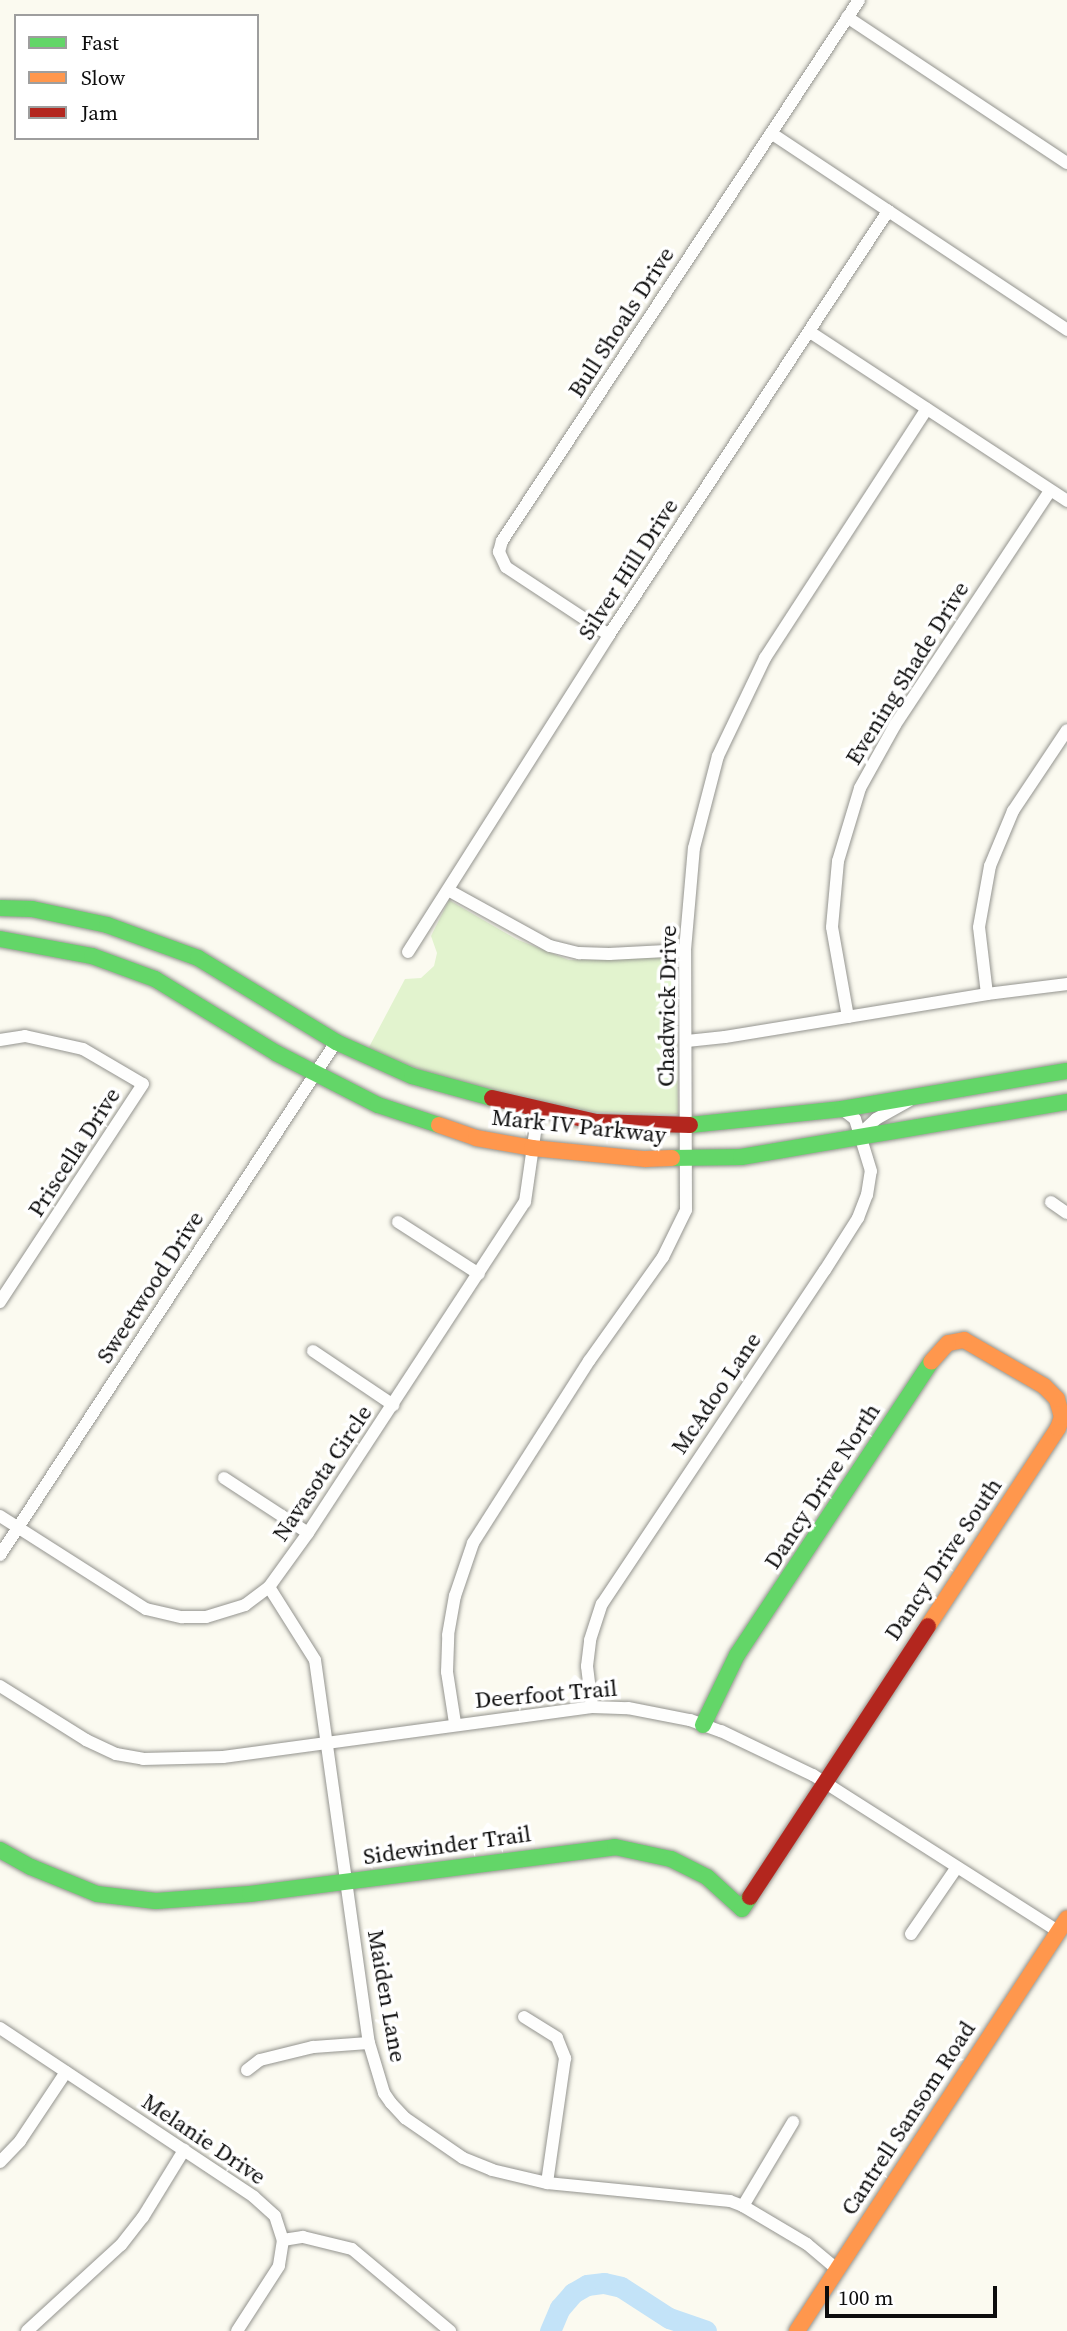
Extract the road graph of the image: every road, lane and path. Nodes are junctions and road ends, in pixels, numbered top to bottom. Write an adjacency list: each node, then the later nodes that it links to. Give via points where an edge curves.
1 (859, 0): 2 (street, Bull Shoals Drive)
2 (847, 17): 3 (street, Bull Shoals Drive); 4 (street)
3 (771, 133): 5 (street); 11 (street, Bull Shoals Drive, via 500,546 506,567)
4 (1067, 163)
5 (888, 211): 6 (street); 7 (street, Silver Hill Drive)
6 (1067, 330)
7 (810, 332): 8 (street); 11 (street, Silver Hill Drive)
8 (927, 409): 9 (street); 16 (street, Chadwick Drive, via 765,658 718,756 694,848)
9 (1051, 491): 10 (street); 20 (street, Evening Shade Drive, via 895,725 860,788 838,861 832,927)
10 (1067, 501)
11 (609, 635): 13 (street, Silver Hill Drive)
12 (1067, 730): 19 (street, via 1013,811 990,866 979,927)
13 (448, 890): 16 (street, via 550,946 609,954); 17 (street, Silver Hill Drive)
14 (0, 908): 23 (main road, Mark IV Parkway, via 32,909 107,925 198,958)
15 (0, 939): 25 (main road, Mark IV Parkway, via 92,956 155,979)
16 (685, 950): 22 (street, Chadwick Drive)
17 (408, 952)
18 (1067, 984): 19 (street)
19 (987, 994): 20 (street)
20 (848, 1017): 22 (street)
21 (0, 1040): 38 (street, Priscella Drive, via 25,1036 83,1049 144,1084)
22 (687, 1041): 30 (street, Chadwick Drive)
23 (336, 1042): 25 (street, Sweetwood Drive); 29 (main road, Mark IV Parkway, via 412,1076)
24 (1067, 1071): 26 (main road, Mark IV Parkway)
25 (315, 1073): 32 (main road, Mark IV Parkway, via 378,1105 476,1138); 44 (street, Sweetwood Drive)
26 (922, 1095): 28 (main road, Mark IV Parkway); 31 (street, via 876,1119)
27 (1067, 1102): 31 (main road, Mark IV Parkway)
28 (842, 1109): 30 (main road, Mark IV Parkway); 31 (street, McAdoo Lane, via 855,1119)
29 (537, 1112): 30 (main road, Mark IV Parkway, via 596,1122); 32 (street, Navasota Circle)
30 (687, 1125): 33 (street, Chadwick Drive)
31 (858, 1136): 33 (main road, Mark IV Parkway, via 741,1157); 49 (street, McAdoo Lane, via 871,1171 858,1218 603,1604 590,1640 587,1666)
32 (532, 1148): 33 (main road, Mark IV Parkway); 37 (street, Navasota Circle, via 525,1202)
33 (687, 1159): 50 (street, Chadwick Drive, via 686,1210 681,1225 589,1361 473,1543 463,1567 448,1635 447,1672)
34 (1051, 1202): 35 (street)
35 (1067, 1213)
36 (398, 1222): 37 (street)
37 (479, 1275): 41 (street, Navasota Circle)
38 (0, 1302)
39 (313, 1350): 41 (street)
40 (1018, 1369): 51 (main road, Dancy Drive North, via 964,1340 948,1343 936,1355 737,1655); 53 (main road, Dancy Drive South, via 1057,1399 1062,1417 1058,1428)
41 (393, 1405): 45 (street, Navasota Circle)
42 (224, 1478): 45 (street)
43 (0, 1516): 44 (street, Navasota Circle)
44 (18, 1527): 46 (street, Sweetwood Drive); 47 (street, Navasota Circle, via 146,1609 166,1614 206,1617 226,1613)
45 (308, 1533): 47 (street, Navasota Circle)
46 (0, 1555)
47 (269, 1587): 52 (street, Maiden Lane, via 315,1660)
48 (0, 1686): 52 (street, Deerfoot Trail, via 86,1740 116,1754 144,1759 223,1757)
49 (592, 1707): 50 (street, Deerfoot Trail); 51 (street, Deerfoot Trail, via 628,1708)
50 (455, 1723): 52 (street, Deerfoot Trail)
51 (703, 1725): 53 (street, Deerfoot Trail)
52 (327, 1742): 56 (street, Maiden Lane)
53 (823, 1782): 55 (street, Deerfoot Trail); 56 (main road, Sidewinder Trail, via 742,1909 707,1877 671,1859 615,1847)
54 (0, 1850): 56 (main road, Sidewinder Trail, via 69,1884 124,1899 210,1897)
55 (957, 1867): 57 (street, Deerfoot Trail); 58 (street)
56 (347, 1882): 61 (street, Maiden Lane)
57 (1064, 1924): 70 (main road, Cantrell Sansom Road)
58 (911, 1934)
59 (524, 2017): 67 (street, via 557,2038 565,2058)
60 (0, 2028): 63 (street, Melanie Drive)
61 (369, 2043): 62 (street, via 313,2047 260,2060); 67 (street, Maiden Lane, via 384,2093 405,2118 463,2158 524,2180)
62 (247, 2070)
63 (66, 2071): 65 (street, Melanie Drive); 66 (street, via 20,2141)
64 (793, 2122): 68 (street)
65 (184, 2150): 69 (street, Melanie Drive, via 275,2216); 71 (street, via 121,2245)
66 (0, 2162)
67 (547, 2183): 68 (street, Maiden Lane)
68 (743, 2206): 70 (street, Maiden Lane, via 807,2244)
69 (283, 2240): 72 (street, via 279,2266); 73 (street, via 303,2237 352,2249)
70 (837, 2269): 74 (main road, Cantrell Sansom Road)
71 (27, 2331)
72 (237, 2331)
73 (450, 2331)
74 (797, 2331)

